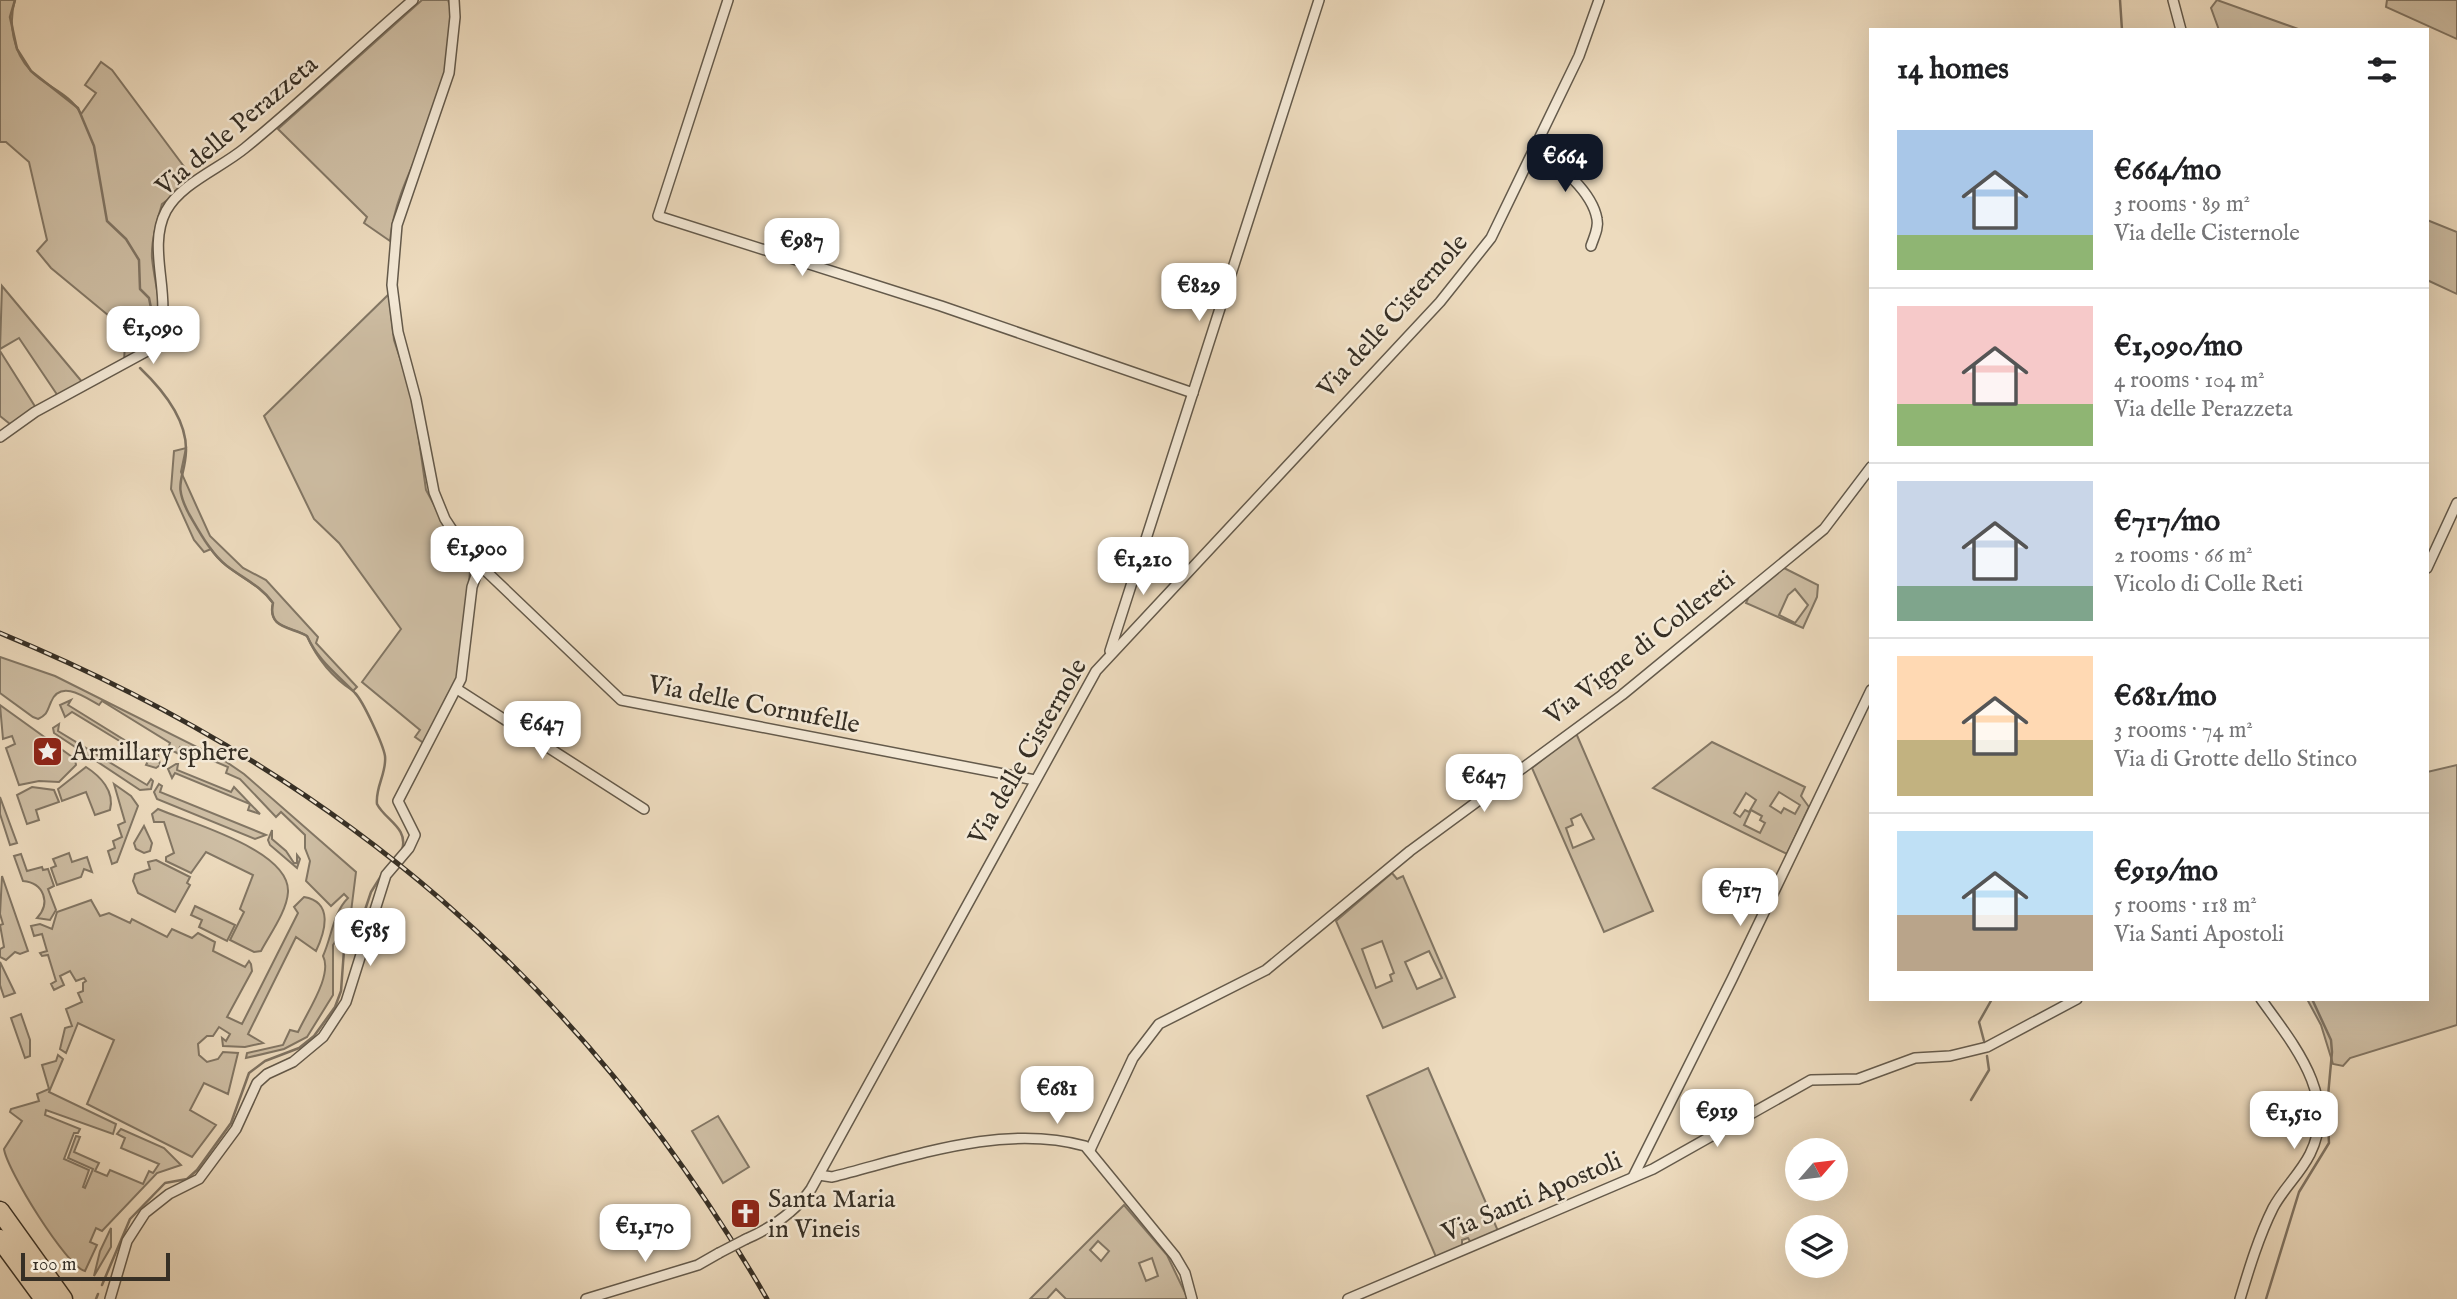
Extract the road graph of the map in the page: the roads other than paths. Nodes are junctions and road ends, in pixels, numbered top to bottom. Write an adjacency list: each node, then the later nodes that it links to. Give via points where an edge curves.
1 (412, 0): 11 (street, Via delle Perazzeta, via 258,137 170,204 157,247 162,319 149,350 35,412)
2 (454, 0): 15 (street, Via delle Cornufelle, via 449,73 397,225 392,285 397,332 434,492 453,532)
3 (728, 0): 10 (street, via 658,216)
4 (1319, 0): 10 (street)
5 (1599, 0): 8 (street, Via delle Cisternole, via 1579,56)
6 (2173, 0): 7 (street)
7 (2180, 28)
8 (1535, 147): 9 (street, via 1575,182 1594,212 1598,222); 16 (street, Via delle Cisternole, via 1491,238 1440,302)
9 (1591, 246)
10 (1193, 393): 16 (street)
11 (0, 437)
12 (1869, 470): 23 (street, Via Vigne di Collereti, via 1824,529 1622,695 1410,851 1266,970 1159,1024 1133,1058)
13 (2457, 503): 14 (street)
14 (2429, 564)
15 (479, 567): 17 (street, via 472,583 465,662); 19 (street, Via delle Cornufelle, via 621,700)
16 (1109, 655): 19 (street, Via delle Cisternole)
17 (457, 689): 20 (street); 30 (street, via 398,801 415,835 386,875 346,1002 323,1037 257,1083 238,1126 199,1179 145,1213 127,1241)
18 (1869, 694): 25 (street)
19 (1035, 780): 24 (street, Via delle Cisternole)
20 (644, 809)
21 (2073, 1001): 25 (street, Via Santi Apostoli, via 1987,1047 1916,1058 1858,1079 1811,1080)
22 (2261, 1001): 34 (street, via 2308,1068 2318,1121 2309,1156 2270,1214)
23 (1090, 1150): 24 (street, via 1069,1141 979,1141 832,1177); 32 (street, via 1175,1256)
24 (819, 1175): 31 (street, Via delle Cisternole, bridge, via 801,1203 776,1223 719,1254 698,1265)
25 (1633, 1177): 33 (street, Via Santi Apostoli)
26 (0, 1211): 29 (highway)
27 (0, 1239): 28 (highway)
28 (44, 1299)
29 (63, 1299)
30 (110, 1299)
31 (586, 1299)
32 (1192, 1299)
33 (1348, 1299)
34 (2239, 1299)

